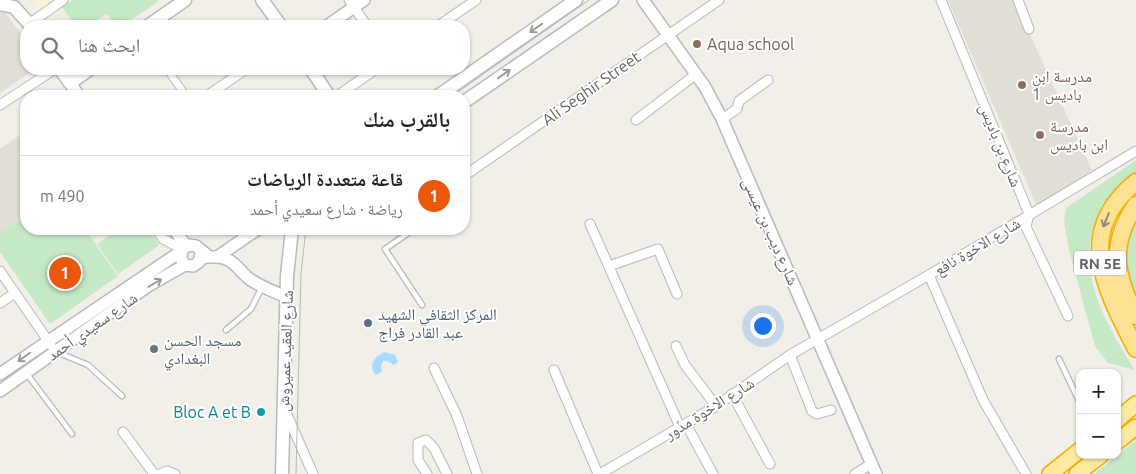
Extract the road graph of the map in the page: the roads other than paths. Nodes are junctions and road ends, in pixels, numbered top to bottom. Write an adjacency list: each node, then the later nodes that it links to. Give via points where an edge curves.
1 (63, 0): 15 (street)
2 (262, 0): 17 (main road)
3 (364, 0): 13 (street)
4 (476, 0): 20 (street)
5 (576, 0): 23 (main road, one-way to 23)
6 (612, 0): 43 (main road, one-way to 6)
7 (643, 0): 22 (street, شارع ديب بن عيسى)
8 (719, 0): 22 (street, Ali Seghir Street)
9 (941, 0): 51 (street, شارع بن باديس)
10 (1018, 0): 21 (street)
11 (182, 1): 16 (main road)
12 (0, 4): 14 (main road, via 14,7)
13 (352, 4): 18 (street); 19 (street)
14 (26, 20)
15 (37, 20)
16 (156, 20)
17 (277, 20)
18 (334, 20)
19 (363, 20)
20 (447, 20)
21 (1029, 29)
22 (667, 36): 32 (street, شارع ديب بن عيسى); 48 (street, Ali Seghir Street)
23 (470, 74)
24 (46, 75): 35 (street)
25 (64, 75): 34 (main road)
26 (81, 75): 34 (main road)
27 (171, 75): 37 (street)
28 (237, 75): 38 (street)
29 (315, 75): 39 (main road)
30 (367, 75): 40 (street)
31 (468, 75): 41 (main road, one-way to 41)
32 (695, 76): 45 (street, شارع ديب بن عيسى, via 705,87); 46 (street)
33 (768, 80): 45 (street, via 738,101 738,109)
34 (70, 83): 36 (street)
35 (23, 90)
36 (75, 90)
37 (182, 90)
38 (216, 90)
39 (325, 90)
40 (346, 90)
41 (447, 90)
42 (20, 92): 44 (street)
43 (470, 98)
44 (0, 105)
45 (722, 119): 73 (street, شارع ديب بن عيسى)
46 (636, 120)
47 (1136, 150): 51 (street, شارع الاخوة نافع)
48 (470, 172)
49 (1136, 182): 76 (highway, RN 5E, one-way to 76, via 1122,193 1099,237 1106,288)
50 (1136, 205): 71 (highway, RN 5E, via 1124,223 1117,262)
51 (1029, 214): 63 (street, شارع الاخوة نافع); 70 (street, شارع بن باديس, via 1026,227)
52 (590, 224): 61 (street)
53 (160, 235): 58 (street)
54 (177, 235): 58 (street)
55 (247, 235): 59 (street, شارع سعيدي أحمد)
56 (292, 235): 67 (main road, شارع العقيد عميروش)
57 (406, 235): 69 (lane, via 385,249)
58 (183, 249): 59 (street, via 196,246); 60 (street, via 181,259); 74 (street, شارع سعيدي أحمد)
59 (207, 256): 60 (street, شارع سعيدي أحمد, via 193,266); 64 (street, via 223,256 231,260)
60 (185, 265): 77 (street, شارع سعيدي أحمد, one-way to 60, via 148,286)
61 (608, 266): 66 (street, via 658,249); 93 (street)
62 (0, 271): 65 (street)
63 (930, 275): 73 (street, شارع الاخوة نافع); 113 (street, via 982,400)
64 (262, 287): 67 (street); 72 (lane, via 251,309)
65 (15, 293): 68 (street); 74 (street)
66 (677, 294)
67 (287, 297): 90 (main road, شارع العقيد عميروش)
68 (0, 303)
69 (422, 305)
70 (1068, 316)
71 (1136, 316)
72 (226, 330)
73 (818, 339): 78 (street, شارع الاخوة مدّور); 101 (street, شارع ديب بن عيسى)
74 (48, 340): 77 (street); 83 (street, شارع سعيدي أحمد, one-way to 83)
75 (676, 346): 89 (street, via 685,365)
76 (1136, 349)
77 (56, 352): 82 (street, شارع سعيدي أحمد); 87 (lane, via 88,365)
78 (790, 355): 85 (street, شارع الاخوة مدّور); 91 (street, via 812,411 817,414)
79 (1060, 359): 86 (lane)
80 (434, 368): 109 (street, via 457,416)
81 (554, 370): 110 (street)
82 (26, 373): 84 (street, شارع سعيدي أحمد); 96 (lane)
83 (0, 374)
84 (0, 391)
85 (732, 394): 89 (street, شارع الاخوة مدّور); 100 (street)
86 (1076, 394)
87 (122, 396)
88 (1136, 404): 92 (highway)
89 (716, 406): 93 (street, شارع الاخوة مدّور)
90 (283, 408): 105 (main road, شارع العقيد عميروش); 106 (street)
91 (831, 410)
92 (1121, 417)
93 (683, 426): 110 (street, شارع الاخوة مدّور); 111 (street)
94 (1136, 427): 97 (highway)
95 (123, 432): 102 (street)
96 (72, 434)
97 (1121, 439)
98 (1076, 453): 114 (highway)
99 (1096, 459): 115 (highway)
100 (770, 464)
101 (874, 469): 112 (street)
102 (154, 474)
103 (160, 474): 104 (street, via 167,471)
104 (175, 474)
105 (282, 474)
106 (313, 474)
107 (427, 474): 108 (street, via 418,460 418,443 426,440 434,448)
108 (447, 474)
109 (477, 474)
110 (599, 474)
111 (713, 474)
112 (855, 474)
113 (1026, 474)
114 (1050, 474)
115 (1077, 474)

